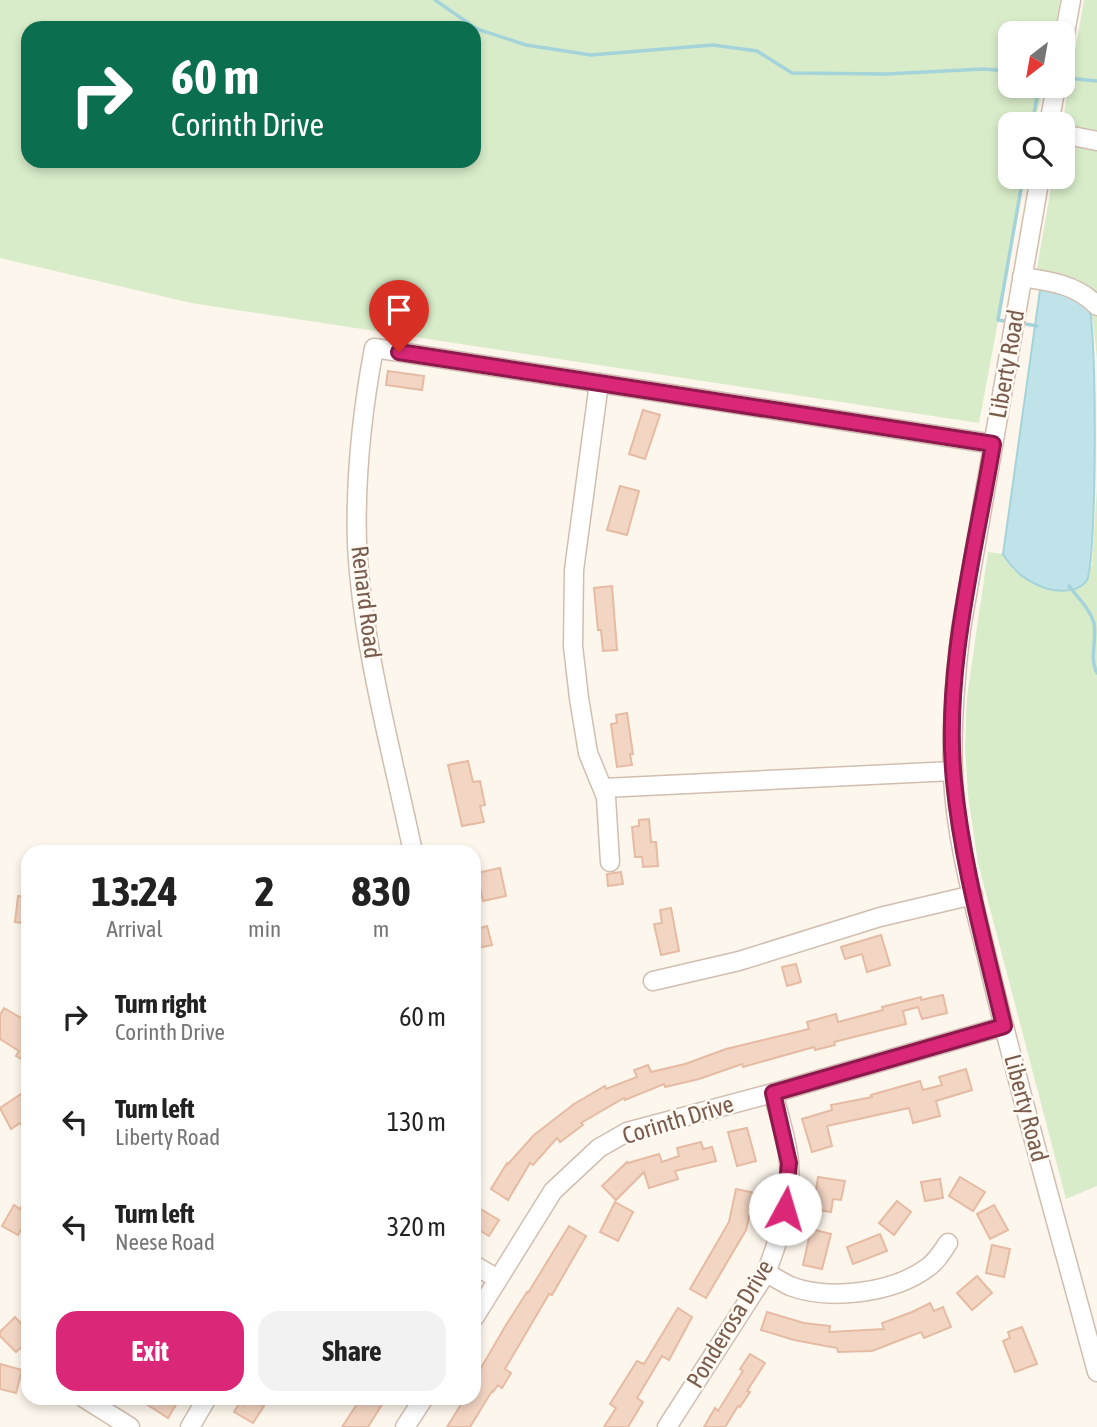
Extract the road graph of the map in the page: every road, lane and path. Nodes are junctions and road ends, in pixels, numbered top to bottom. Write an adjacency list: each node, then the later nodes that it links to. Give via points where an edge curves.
1 (1071, 0): 2 (street)
2 (1067, 21)
3 (1075, 137): 4 (street)
4 (1097, 141)
5 (1038, 189): 6 (street, Liberty Road)
6 (1022, 277): 7 (street, via 1069,287); 9 (street, Liberty Road)
7 (1097, 306)
8 (598, 383): 9 (street); 11 (street, via 574,570 573,646 588,753); 12 (street, Renard Road, via 374,348 358,465 358,547 369,642)
9 (993, 444): 10 (street, Liberty Road, via 955,676)
10 (953, 771): 11 (street); 14 (street, Liberty Road)
11 (604, 788): 13 (street)
12 (412, 845)
13 (610, 862)
14 (972, 895): 15 (street); 16 (street, Liberty Road)
15 (653, 981)
16 (1004, 1026): 17 (street, Corinth Drive); 23 (street, Liberty Road)
17 (773, 1093): 20 (street, Ponderosa Drive, via 789,1163 788,1194); 21 (street, Corinth Drive, via 627,1132 598,1148 553,1191)
18 (948, 1243): 20 (street, via 929,1267 872,1291 821,1293 792,1287)
19 (481, 1269): 21 (street)
20 (765, 1273): 30 (street, Ponderosa Drive)
21 (498, 1279): 22 (street, Corinth Drive)
22 (481, 1307)
23 (1097, 1372)
24 (95, 1405): 27 (street)
25 (203, 1405): 28 (street)
26 (419, 1405): 29 (street)
27 (130, 1427)
28 (190, 1427)
29 (405, 1427)
30 (667, 1427)

